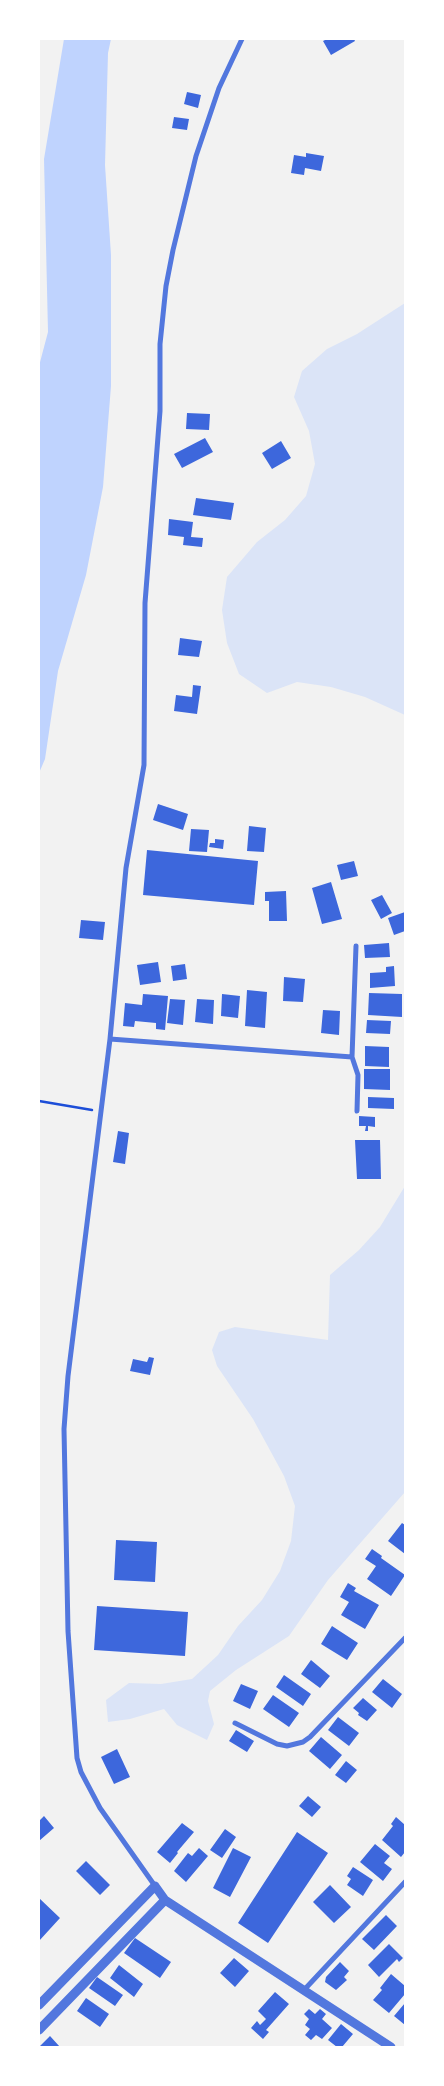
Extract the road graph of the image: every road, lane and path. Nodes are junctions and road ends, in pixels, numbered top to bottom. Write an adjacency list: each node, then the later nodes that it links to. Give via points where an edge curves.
1 (242, 39): 3 (street, via 219,88 199,146 166,286 145,603 144,765 126,868)
2 (356, 946): 4 (street)
3 (110, 1038): 4 (street); 6 (street)
4 (352, 1056): 7 (street, via 358,1075)
5 (39, 1101): 6 (path)
6 (101, 1111): 11 (street, via 64,1429 67,1604 75,1740 81,1772 89,1791)
7 (357, 1111)
8 (405, 1638): 9 (street, via 303,1742 287,1746 277,1744)
9 (235, 1723)
10 (405, 1882): 13 (street)
11 (155, 1886): 12 (street); 14 (street)
12 (166, 1900): 13 (street); 15 (street)
13 (304, 1990): 16 (street)
14 (39, 2005)
15 (39, 2030)
16 (391, 2047)

